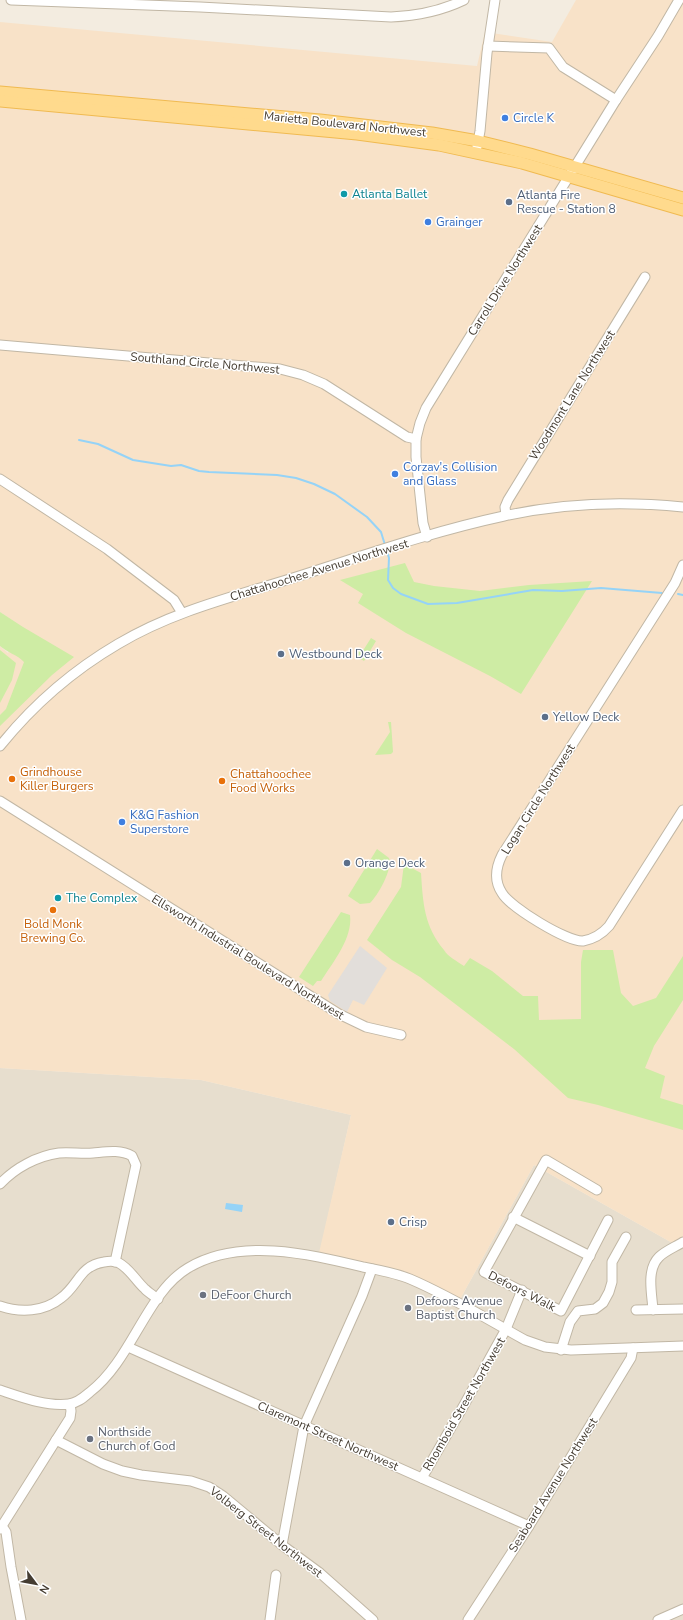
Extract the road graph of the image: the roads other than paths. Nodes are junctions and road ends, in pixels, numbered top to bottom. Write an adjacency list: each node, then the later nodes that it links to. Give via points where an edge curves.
1 (11, 0): 2 (street, via 391,17 429,12)
2 (464, 0)
3 (495, 0): 5 (street)
4 (679, 0): 7 (street, Carroll Drive Northwest)
5 (488, 46): 7 (street, via 549,48 563,67); 9 (street, via 485,93)
6 (0, 92): 9 (main road, Marietta Boulevard Northwest, via 376,126 432,133)
7 (616, 100): 10 (street, Carroll Drive Northwest)
8 (0, 101): 9 (main road)
9 (477, 147): 10 (main road, via 522,163)
10 (572, 172): 11 (main road); 12 (main road); 15 (street, Carroll Drive Northwest, via 426,408)
11 (683, 198)
12 (683, 210)
13 (645, 277): 18 (street, Woodmont Lane Northwest, via 508,500)
14 (0, 344): 15 (street, Southland Circle Northwest, via 280,369 324,384 407,437)
15 (416, 439): 19 (street, Carroll Drive Northwest, via 421,508)
16 (0, 479): 21 (street, via 107,549 174,600)
17 (683, 507): 18 (street, Chattahoochee Avenue Northwest, via 598,504)
18 (506, 515): 19 (street, Chattahoochee Avenue Northwest)
19 (427, 537): 21 (street, Chattahoochee Avenue Northwest)
20 (683, 565): 24 (street, Logan Circle Northwest, via 675,583 502,855 496,875 500,889 513,905 562,936 577,940 593,939 609,926)
21 (182, 613): 22 (street, Chattahoochee Avenue Northwest, via 124,640 89,662 39,703)
22 (0, 746)
23 (0, 801): 25 (street, Ellsworth Industrial Boulevard Northwest, via 339,1014 366,1027)
24 (683, 810)
25 (401, 1035)
26 (0, 1184): 33 (street, via 19,1168 48,1155 111,1152 129,1154 136,1165)
27 (597, 1190): 28 (street, Defoors Walk, via 546,1160)
28 (513, 1217): 32 (street); 35 (street, Defoors Walk, via 484,1272)
29 (608, 1220): 32 (street, Defoors Walk)
30 (626, 1237): 45 (street, via 612,1262 613,1276 603,1303 595,1309 578,1311 570,1322)
31 (683, 1242): 40 (street, via 663,1254 652,1267)
32 (590, 1256): 35 (street, Defoors Walk, via 562,1310)
33 (115, 1262): 36 (street, via 126,1268); 37 (street, via 91,1265 68,1293 53,1304 26,1311)
34 (372, 1269): 36 (street, via 293,1252 265,1250 234,1253 210,1258 189,1268 173,1280); 41 (street, via 408,1278); 48 (street)
35 (522, 1290): 41 (street, Rhomboid Street Northwest)
36 (158, 1299): 43 (street)
37 (0, 1306)
38 (681, 1309): 40 (street)
39 (636, 1310): 40 (street)
40 (653, 1310)
41 (506, 1330): 45 (street, via 534,1344); 50 (street, Rhomboid Street Northwest)
42 (683, 1346): 44 (street)
43 (128, 1347): 47 (street, via 104,1381 82,1399); 48 (street, Claremont Street Northwest)
44 (633, 1348): 45 (street); 51 (street, Seaboard Avenue Northwest, via 631,1358)
45 (561, 1350)
46 (0, 1390): 47 (street, via 36,1401)
47 (70, 1404): 49 (street, via 70,1418)
48 (304, 1426): 50 (street, Claremont Street Northwest); 53 (street)
49 (56, 1440): 52 (street); 53 (street, Volberg Street Northwest, via 122,1471 191,1481 209,1487)
50 (422, 1478): 51 (street, Claremont Street Northwest)
51 (528, 1526): 59 (street, Seaboard Avenue Northwest)
52 (1, 1527): 56 (street, via 6,1532)
53 (282, 1545): 58 (street, Volberg Street Northwest, via 337,1587)
54 (276, 1575): 57 (street)
55 (683, 1609): 60 (street)
56 (21, 1620)
57 (270, 1620)
58 (373, 1620)
59 (468, 1620)
60 (658, 1620)

